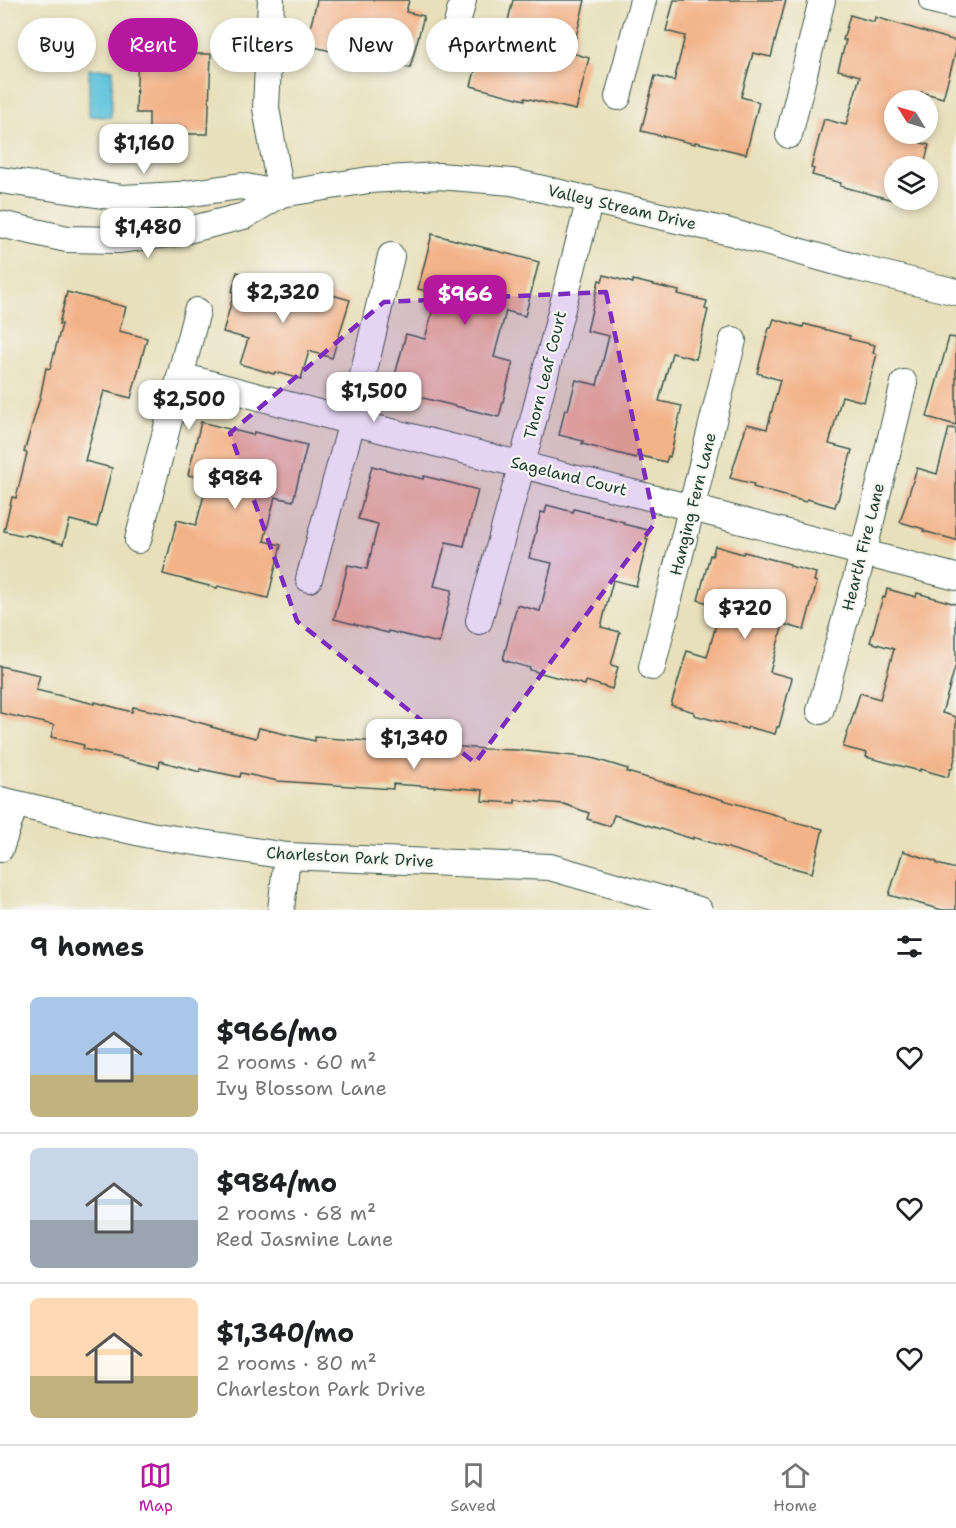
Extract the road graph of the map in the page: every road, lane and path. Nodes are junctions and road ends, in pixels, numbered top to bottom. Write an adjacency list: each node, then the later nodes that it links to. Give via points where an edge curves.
1 (271, 0): 11 (street, via 266,108)
2 (463, 0): 7 (street)
3 (643, 0): 8 (street)
4 (822, 0): 9 (street)
5 (933, 0): 6 (street)
6 (956, 6)
7 (458, 18)
8 (618, 97)
9 (789, 135)
10 (0, 180): 11 (street, Valley Stream Drive, via 123,198 241,186)
11 (281, 194): 12 (street, Valley Stream Drive, via 369,180 439,176 512,182); 13 (street, Valley Stream Drive, via 244,216 176,233 118,240 67,239)
12 (590, 199): 15 (street, Valley Stream Drive); 21 (street, Thorn Leaf Court)
13 (0, 224)
14 (391, 256): 20 (street)
15 (956, 292)
16 (197, 311): 18 (street)
17 (733, 340): 22 (street, Hanging Fern Lane)
18 (181, 376): 20 (street, Sageland Court); 23 (street)
19 (904, 383): 24 (street, Hearth Fire Lane)
20 (352, 422): 21 (street, Sageland Court); 26 (street)
21 (522, 464): 22 (street, Sageland Court); 27 (street, Thorn Leaf Court)
22 (692, 508): 24 (street, Sageland Court); 28 (street, Hanging Fern Lane)
23 (138, 540)
24 (862, 554): 25 (street, Sageland Court); 29 (street, Hearth Fire Lane)
25 (956, 578)
26 (309, 579)
27 (479, 621)
28 (652, 667)
29 (820, 711)
30 (8, 802): 31 (street); 32 (street, Charleston Park Drive, via 150,835)
31 (0, 849)
32 (287, 856): 33 (street); 34 (street, Charleston Park Drive, via 550,867)
33 (281, 910)
34 (699, 910)

